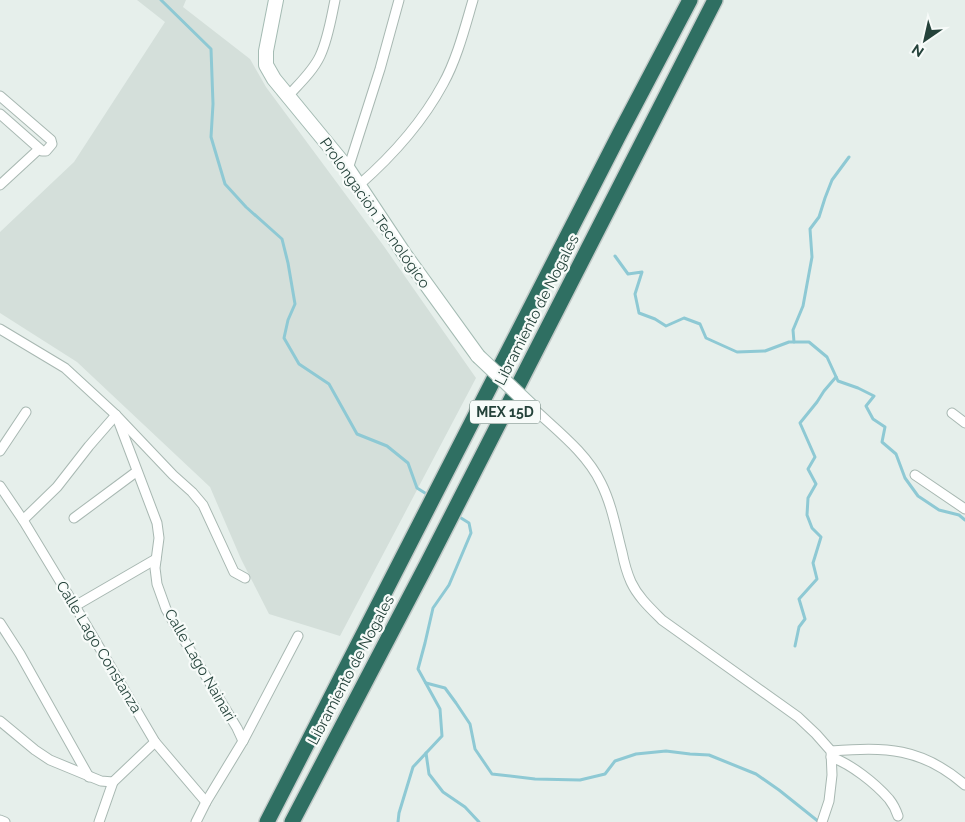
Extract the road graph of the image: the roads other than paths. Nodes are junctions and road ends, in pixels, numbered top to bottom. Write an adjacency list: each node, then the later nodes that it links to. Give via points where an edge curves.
1 (276, 0): 8 (street, Prolongación Tecnológico, via 266,65)
2 (335, 0): 8 (street, via 319,58)
3 (399, 0): 11 (street)
4 (473, 0): 13 (street, via 444,83 402,141)
5 (690, 0): 45 (highway, Libramiento de Nogales / MEX 15D)
6 (715, 0): 46 (highway, Libramiento de Nogales / MEX 15D)
7 (0, 96): 10 (street, via 51,140 52,144 46,151)
8 (288, 96): 11 (street, Prolongación Tecnológico)
9 (0, 114): 10 (street)
10 (39, 149): 12 (street)
11 (348, 169): 13 (street, Prolongación Tecnológico)
12 (0, 185)
13 (359, 185): 15 (street, Prolongación Tecnológico, bridge, via 478,356)
14 (0, 329): 18 (street, via 65,368)
15 (532, 407): 35 (street, via 593,468 609,501 631,582 643,602 662,620 798,717)
16 (26, 412): 20 (street)
17 (952, 413): 19 (street)
18 (116, 415): 21 (street, Calle Lago Nainari); 26 (street, via 57,487); 28 (street, via 203,505 231,567)
19 (965, 423)
20 (0, 451)
21 (136, 472): 25 (street); 27 (street, Calle Lago Nainari, via 157,523)
22 (915, 475): 24 (street)
23 (0, 486): 26 (street, Calle Lago Constanza)
24 (965, 509)
25 (74, 518)
26 (23, 520): 29 (street, Calle Lago Constanza)
27 (156, 559): 29 (street); 33 (street, Calle Lago Nainari, via 157,584 166,609)
28 (245, 578)
29 (75, 606): 34 (street, Calle Lago Constanza)
30 (0, 623): 36 (street)
31 (298, 636): 33 (street)
32 (0, 721): 36 (street, via 50,760)
33 (243, 741): 39 (street)
34 (155, 742): 37 (street); 39 (street, Calle Lago Constanza)
35 (831, 754): 38 (street, via 866,749 919,756); 40 (street, via 889,799); 47 (street, via 832,775)
36 (89, 777): 37 (street)
37 (113, 782): 43 (street)
38 (965, 785)
39 (206, 802): 44 (street)
40 (898, 816)
41 (0, 820): 42 (street)
42 (5, 822)
43 (99, 822)
44 (196, 822)
45 (267, 822)
46 (292, 822)
47 (822, 822)

